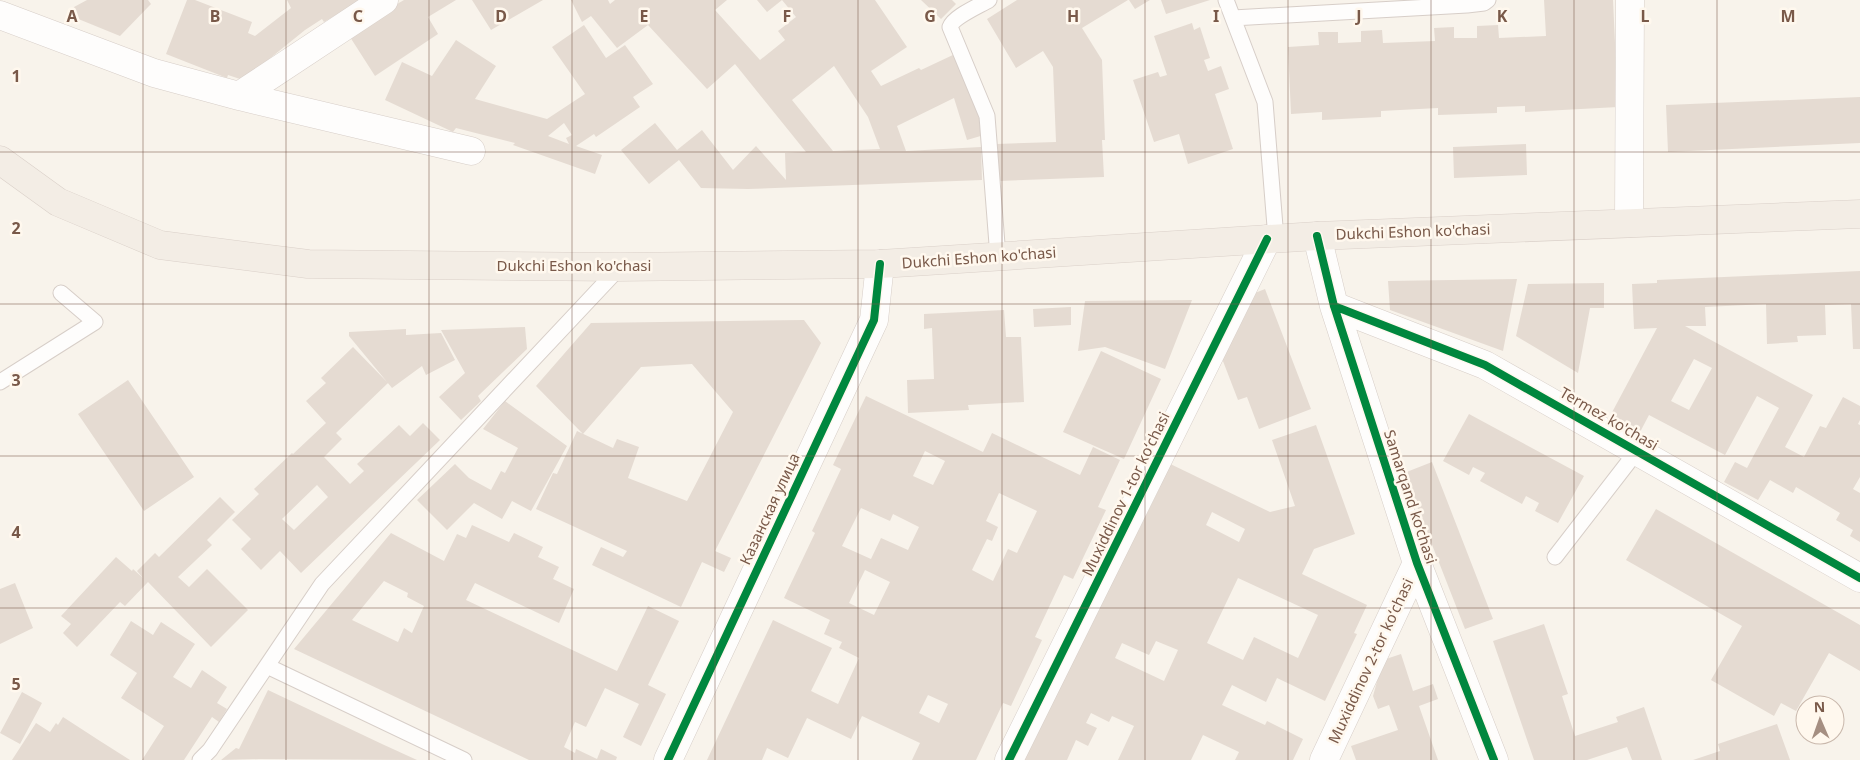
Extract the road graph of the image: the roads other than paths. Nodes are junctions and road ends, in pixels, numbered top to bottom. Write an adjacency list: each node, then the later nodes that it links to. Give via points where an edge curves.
1 (384, 0): 8 (street)
2 (989, 0): 15 (lane, via 956,19 950,27 987,116)
3 (1226, 0): 7 (lane)
4 (1488, 0): 7 (lane, via 1468,5)
5 (1630, 0): 12 (street)
6 (0, 15): 8 (street, via 154,73)
7 (1233, 18): 14 (lane, via 1265,102)
8 (239, 96): 9 (street)
9 (471, 152)
10 (0, 160): 17 (main road, Dukchi Eshon ko'chasi, via 58,202 160,245 308,264)
11 (1860, 214): 12 (main road, Dukchi Eshon ko'chasi)
12 (1629, 223): 13 (main road, Dukchi Eshon ko'chasi)
13 (1318, 236): 14 (main road, Dukchi Eshon ko'chasi); 19 (street, Samarqand ko‘chasi)
14 (1271, 239): 15 (main road, Dukchi Eshon ko'chasi); 29 (street, Muxiddinov 1-tor koʻchasi)
15 (998, 257): 16 (main road, Dukchi Eshon ko'chasi)
16 (880, 264): 17 (main road, Dukchi Eshon ko'chasi); 28 (street, Казанская улица, via 874,320)
17 (620, 268): 25 (lane, via 322,584)
18 (61, 293): 20 (lane, via 95,322)
19 (1334, 306): 21 (street, Termez ko'chasi, via 1485,365); 23 (street, Samarqand ko‘chasi)
20 (0, 382)
21 (1637, 451): 22 (lane); 24 (street, Termez ko'chasi)
22 (1555, 556)
23 (1417, 563): 30 (street, Muxiddinov 2-tor koʻchasi); 31 (street, Samarqand ko‘chasi)
24 (1860, 578)
25 (267, 666): 26 (lane); 27 (lane)
26 (200, 760)
27 (464, 760)
28 (668, 760)
29 (1009, 760)
30 (1324, 760)
31 (1494, 760)

